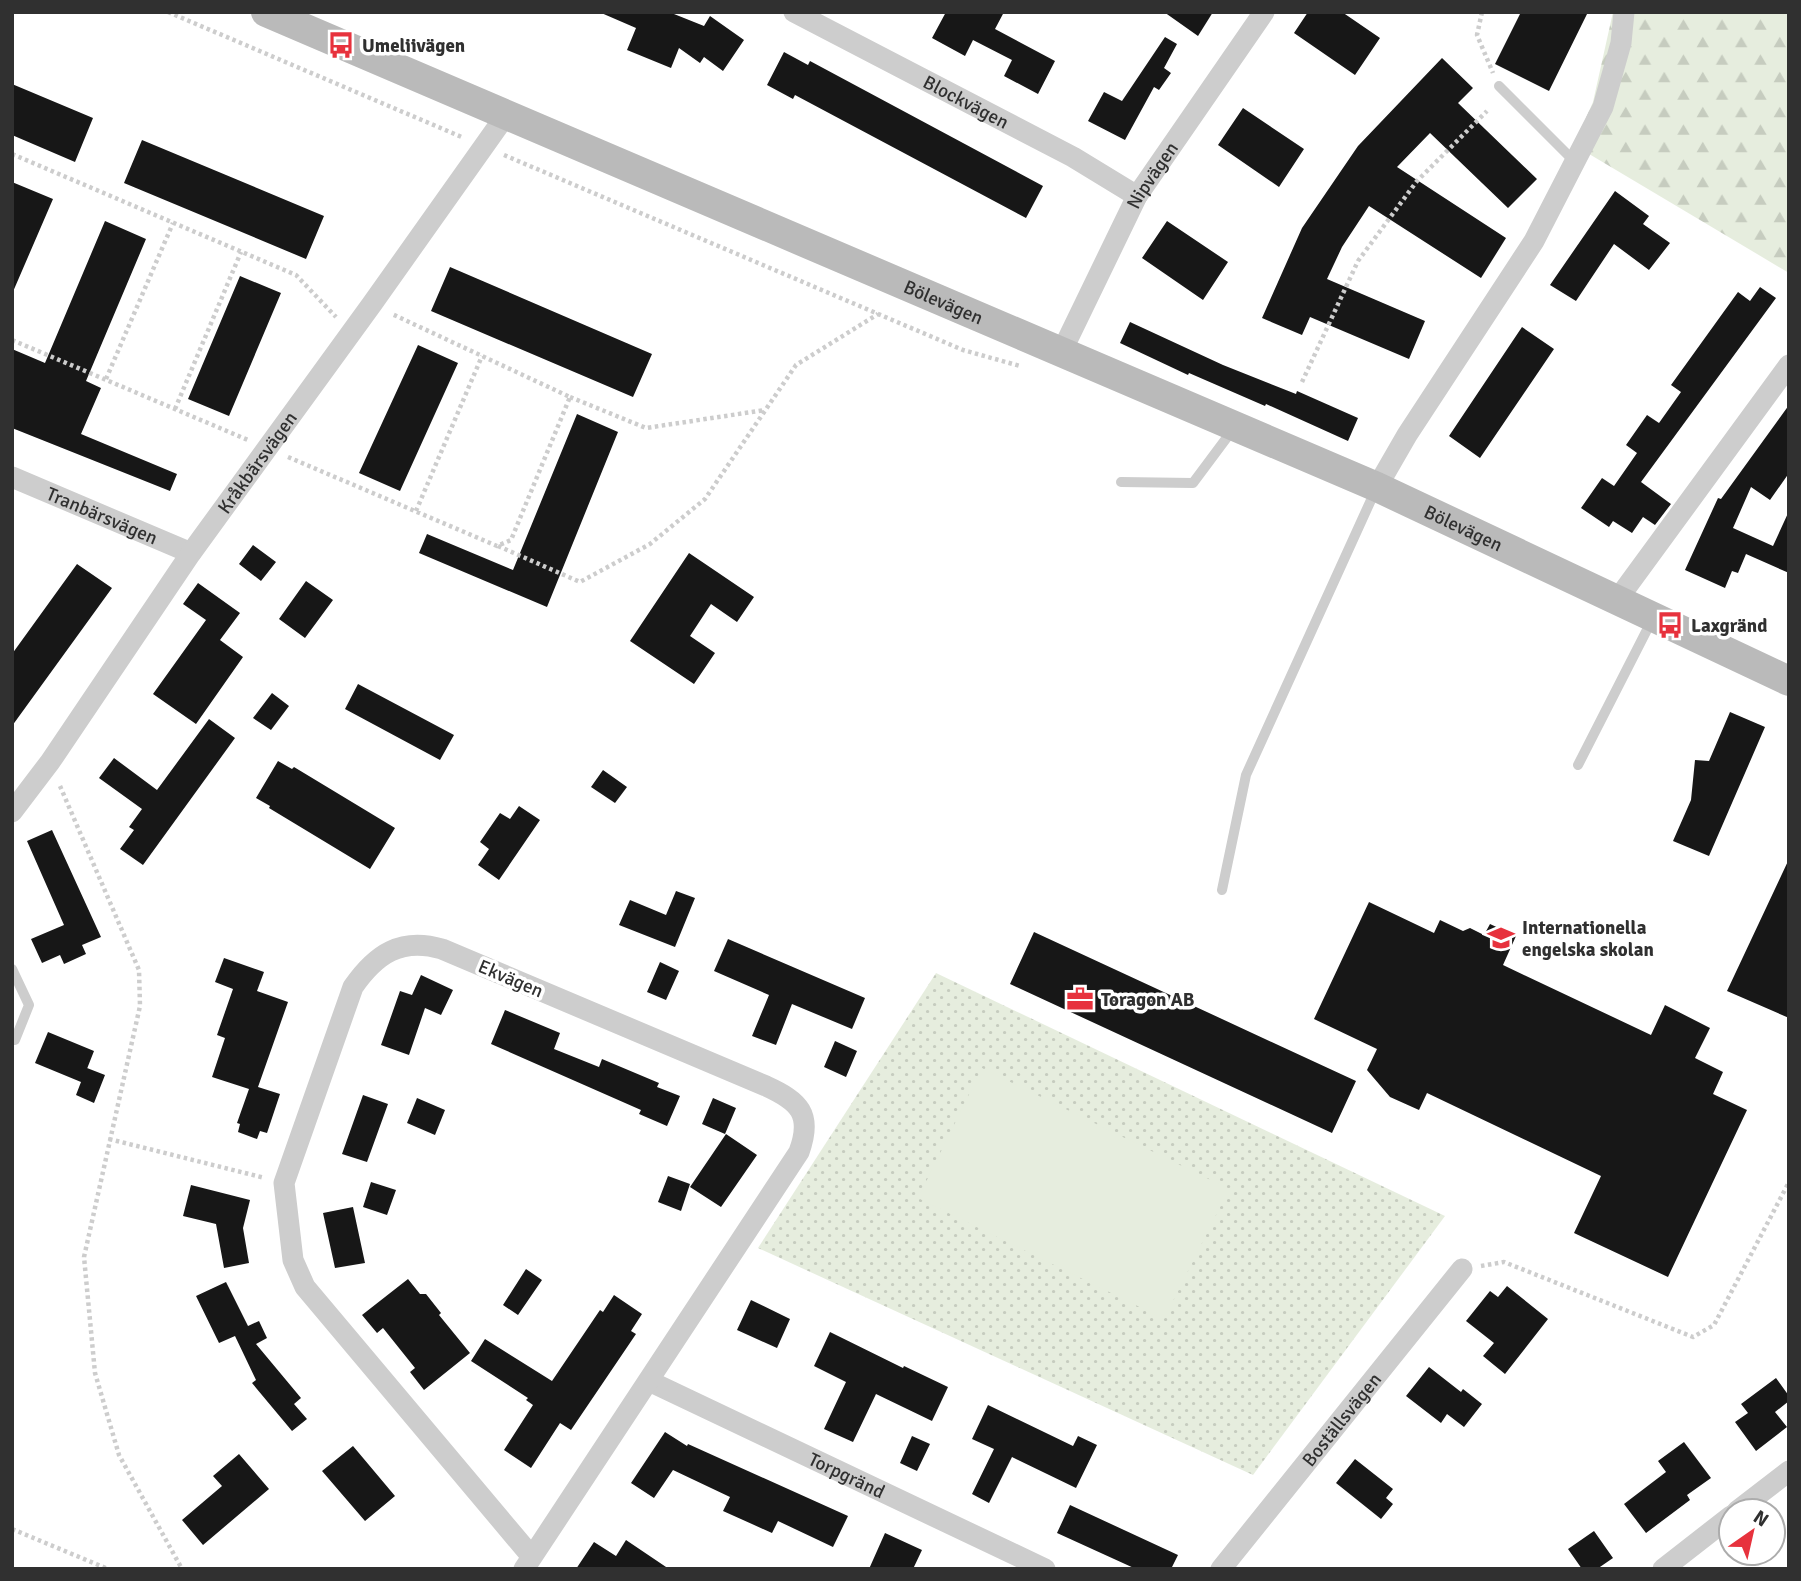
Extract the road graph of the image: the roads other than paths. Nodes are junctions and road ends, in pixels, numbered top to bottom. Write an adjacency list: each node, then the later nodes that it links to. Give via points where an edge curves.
1 (266, 12): 6 (street, Bölevägen)
2 (1264, 12): 8 (street, Nipvägen)
3 (1624, 12): 7 (street, via 1603,107)
4 (798, 13): 8 (street, Blockvägen, via 1073,157)
5 (1499, 86): 7 (lane)
6 (506, 115): 9 (street, Bölevägen); 15 (street, Kråkbärsvägen)
7 (1575, 162): 14 (street, via 1534,242)
8 (1137, 196): 9 (street, Nipvägen)
9 (1061, 353): 11 (street, Bölevägen)
10 (1789, 365): 16 (street)
11 (1235, 426): 13 (lane, via 1193,483); 14 (street, Bölevägen)
12 (12, 477): 15 (street, Tranbärsvägen)
13 (1121, 482)
14 (1377, 487): 16 (street, Bölevägen); 21 (lane, via 1246,775)
15 (191, 553): 20 (street, Kråkbärsvägen)
16 (1618, 600): 17 (street, Bölevägen)
17 (1653, 617): 18 (street, Bölevägen); 19 (lane)
18 (1789, 681)
19 (1578, 765)
20 (12, 812)
21 (1222, 890)
22 (12, 969): 23 (lane, via 29,1005)
23 (16, 1040)
24 (1462, 1269): 31 (street, Boställsvägen)
25 (649, 1381): 29 (street, Ekvägen); 29 (street, Ekvägen, via 799,1152 806,1124 800,1108 787,1096 442,949 423,943 403,945 381,956 353,987 284,1183 293,1260 305,1287); 30 (street, Torpgränd)
26 (1789, 1471): 27 (street)
27 (1755, 1497)
28 (1717, 1527): 32 (street)
29 (528, 1563)
30 (1045, 1569)
31 (1220, 1569)
32 (1663, 1569)

